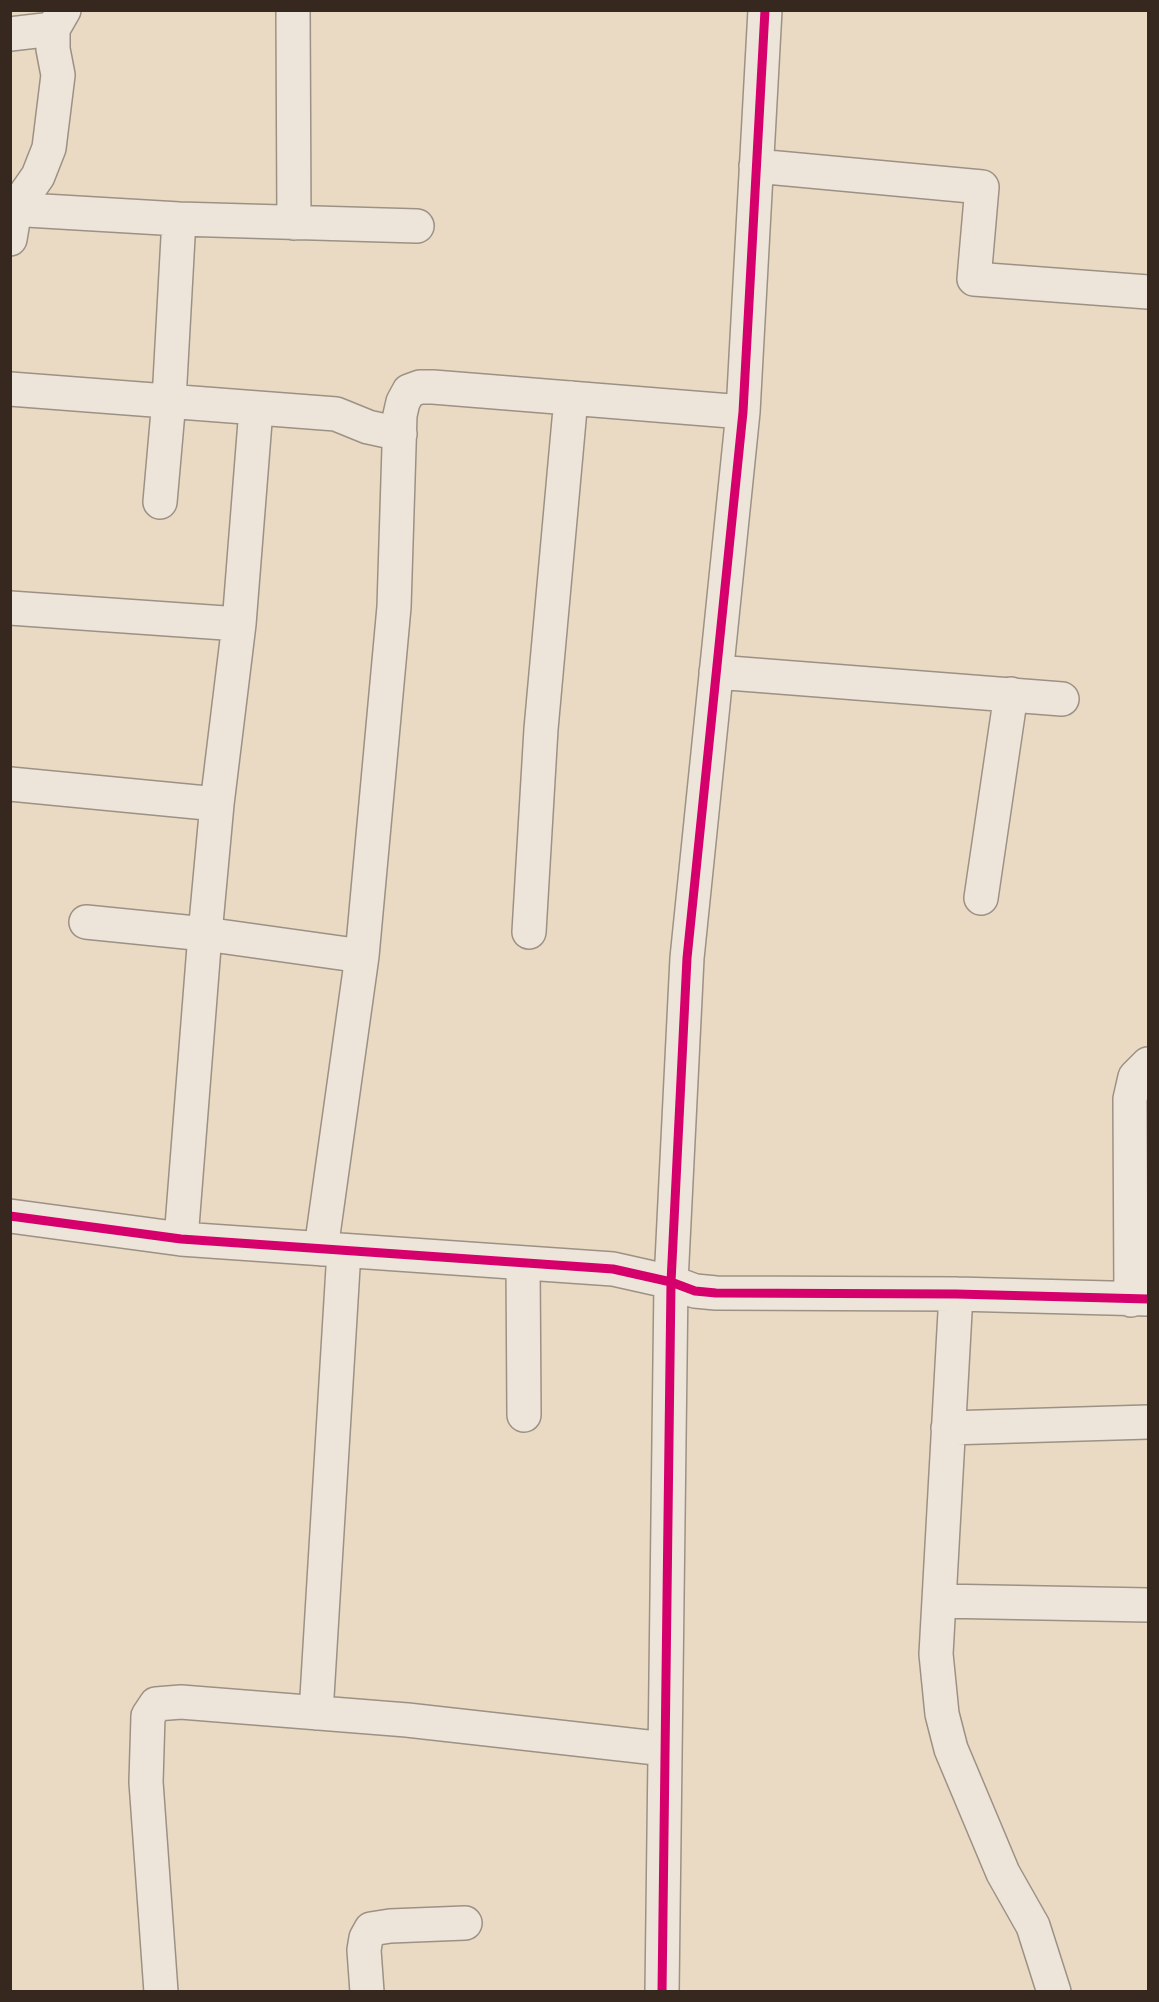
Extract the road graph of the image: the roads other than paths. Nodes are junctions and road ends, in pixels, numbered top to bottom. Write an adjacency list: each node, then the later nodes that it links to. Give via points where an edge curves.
1 (293, 10): 8 (street)
2 (765, 10): 5 (street)
3 (58, 20): 4 (street); 6 (street, via 53,49 58,75 49,148 38,176)
4 (10, 34)
5 (756, 166): 10 (street, via 982,187 974,279); 15 (street)
6 (12, 219): 7 (street)
7 (179, 219): 8 (street); 13 (street)
8 (294, 223): 9 (street)
9 (417, 226)
10 (1149, 292)
11 (10, 389): 13 (street)
12 (571, 398): 15 (street); 16 (street, via 420,387 409,391 403,402); 27 (street, via 541,729)
13 (169, 400): 14 (street); 17 (street)
14 (256, 409): 16 (street, via 336,414); 19 (street)
15 (742, 412): 20 (street)
16 (400, 434): 29 (street, via 394,607)
17 (160, 502)
18 (10, 609): 19 (street)
19 (239, 624): 24 (street)
20 (716, 672): 21 (street); 35 (street, via 687,958)
21 (1011, 694): 22 (street); 25 (street)
22 (1062, 699)
23 (10, 784): 24 (street)
24 (217, 804): 28 (street)
25 (981, 898)
26 (86, 922): 28 (street)
27 (529, 932)
28 (205, 934): 29 (street); 32 (street)
29 (362, 956): 33 (street)
30 (1149, 1064): 37 (street, via 1135,1077 1130,1099)
31 (10, 1216): 32 (street)
32 (181, 1239): 33 (street)
33 (332, 1250): 34 (street); 43 (street)
34 (523, 1263): 35 (street, via 613,1269); 38 (street)
35 (671, 1282): 36 (street, via 695,1291 717,1293); 44 (street)
36 (956, 1294): 37 (street); 40 (street)
37 (1140, 1299)
38 (524, 1415)
39 (1149, 1422): 40 (street)
40 (948, 1428): 41 (street)
41 (939, 1601): 42 (street); 49 (street, via 936,1654 942,1714 951,1749 1003,1873 1033,1926)
42 (1149, 1605)
43 (316, 1713): 44 (street); 46 (street, via 181,1702 156,1704 148,1716 146,1782)
44 (665, 1749): 48 (street)
45 (465, 1923): 47 (street, via 371,1929 364,1950)
46 (161, 1992)
47 (367, 1992)
48 (662, 1992)
49 (1054, 1992)

